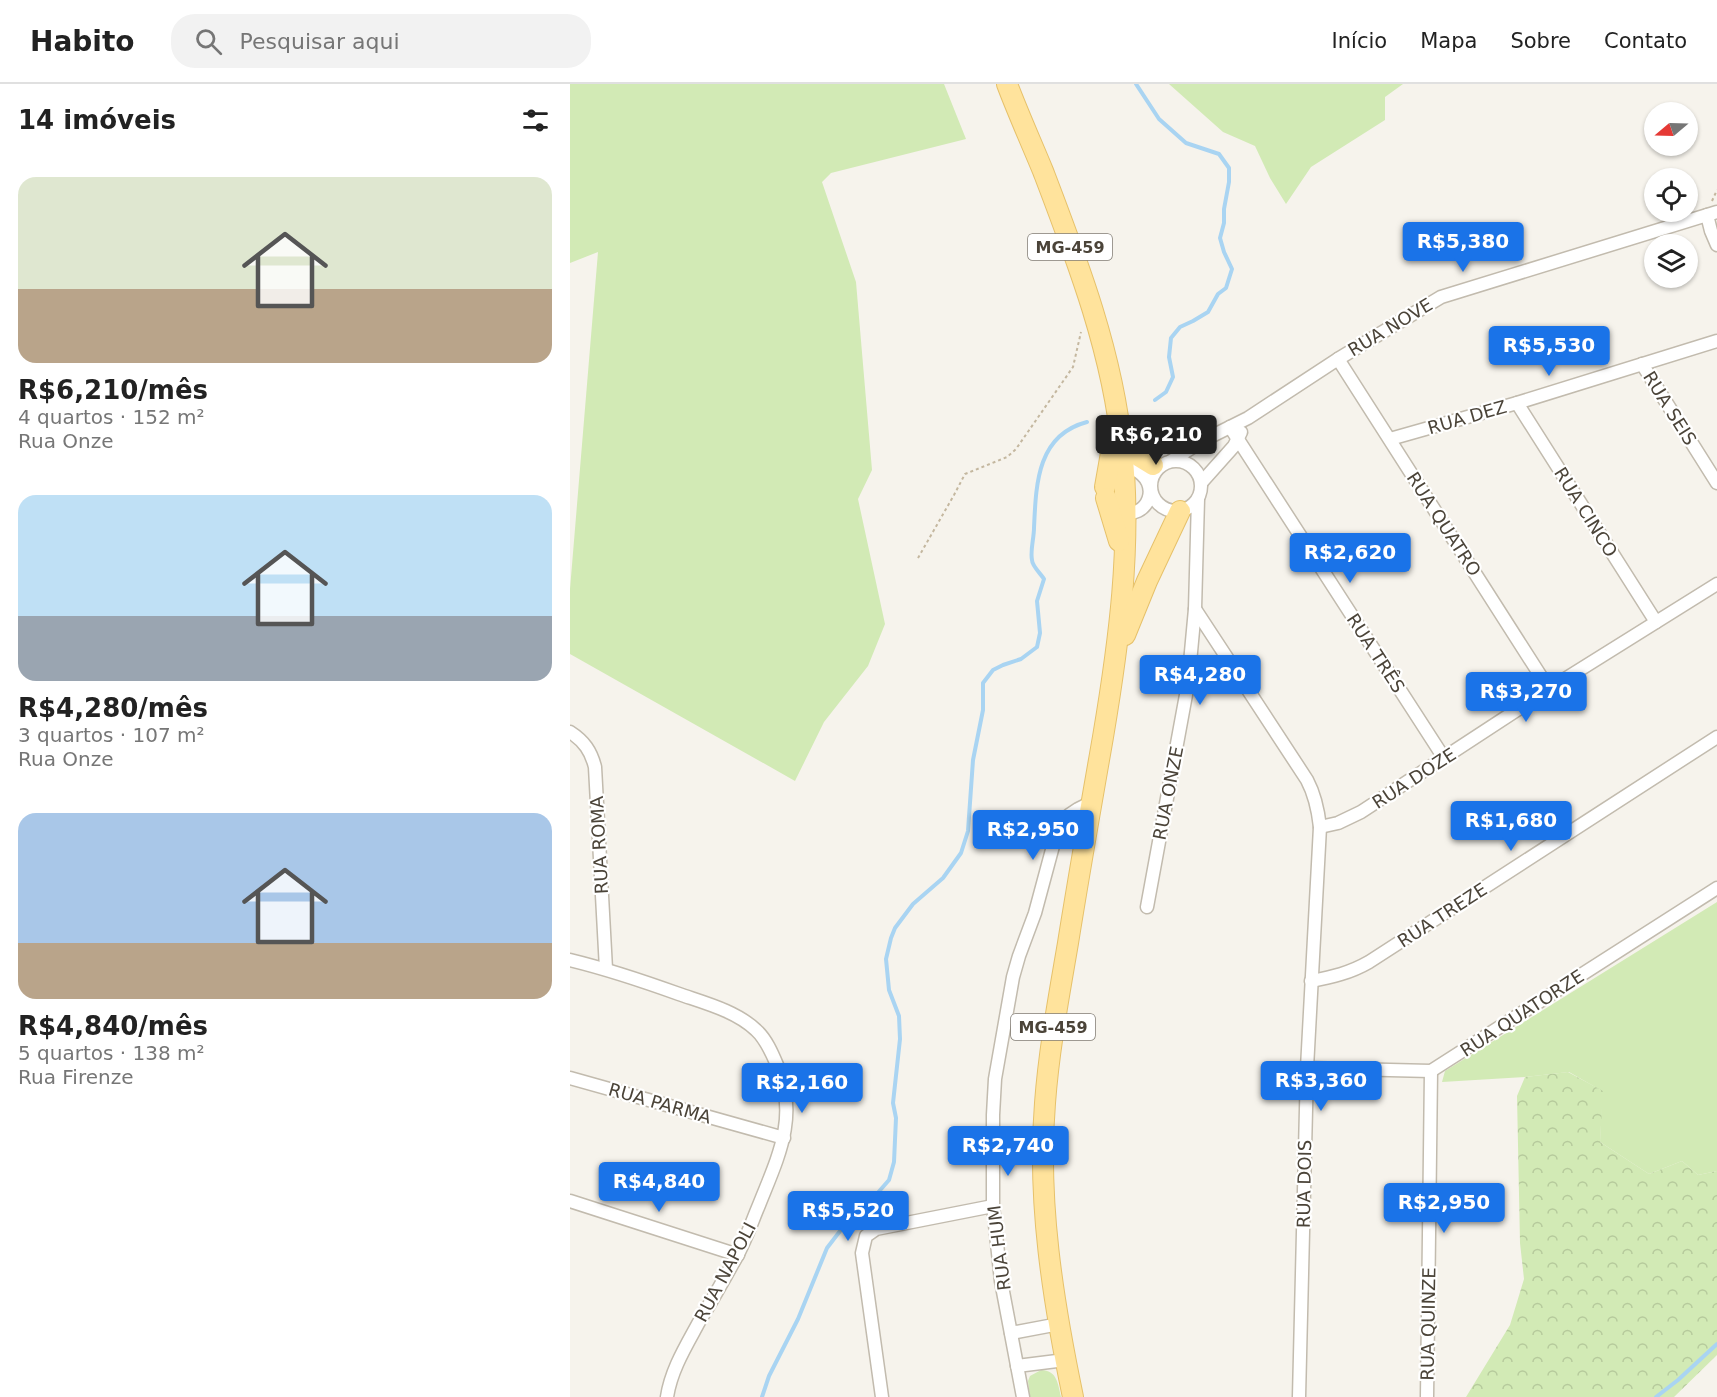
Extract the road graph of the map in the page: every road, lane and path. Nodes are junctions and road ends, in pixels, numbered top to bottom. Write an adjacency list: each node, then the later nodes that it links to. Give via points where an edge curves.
1 (1006, 84): 10 (main road, MG-459, via 1091,305)
2 (1712, 213): 3 (street, via 1711,231); 6 (street, RUA NOVE, via 1441,297)
3 (1717, 245)
4 (1081, 332): 23 (path, via 1073,368 1040,417 1012,454 964,474)
5 (1717, 341): 7 (street, RUA DEZ)
6 (1338, 359): 9 (street, RUA NOVE); 13 (street, RUA QUATRO)
7 (1642, 364): 8 (street, RUA DEZ); 17 (street, RUA SEIS)
8 (1517, 403): 13 (street, RUA DEZ); 27 (street, RUA CINCO)
9 (1248, 418): 11 (street, RUA NOVE); 12 (street)
10 (1119, 423): 14 (main road, via 1140,457); 15 (main road, MG-459); 19 (main road)
11 (1230, 427): 12 (street, RUA TRÊS); 14 (street, RUA NOVE)
12 (1238, 439): 16 (street); 34 (street, RUA TRÊS)
13 (1390, 439): 31 (street, RUA QUATRO)
14 (1162, 464): 15 (street); 16 (street, via 1181,461 1191,465); 18 (street, via 1154,472)
15 (1129, 469): 18 (street, via 1140,472); 19 (street, via 1111,474); 21 (main road, MG-459)
16 (1201, 483): 20 (street)
17 (1717, 483)
18 (1150, 489): 21 (street, via 1147,502); 22 (street, via 1155,501)
19 (1105, 493): 21 (street, via 1115,510); 24 (main road)
20 (1198, 499): 22 (street, via 1190,507); 26 (street, RUA ONZE)
21 (1134, 510): 22 (street); 24 (main road, MG-459)
22 (1172, 510): 28 (main road)
23 (918, 558)
24 (1125, 558): 28 (main road, MG-459)
25 (1717, 584): 27 (street, RUA DOZE)
26 (1195, 609): 29 (street, RUA DOIS); 30 (street, RUA ONZE)
27 (1656, 622): 31 (street, RUA DOZE)
28 (1116, 660): 35 (main road, MG-459)
29 (1232, 666): 30 (street); 36 (street, RUA DOIS, via 1314,792)
30 (1188, 684): 38 (street, RUA ONZE)
31 (1550, 689): 34 (street, RUA DOZE)
32 (570, 732): 40 (street, RUA ROMA, via 587,747 595,767)
33 (1717, 737): 41 (street, RUA TREZE, via 1369,962 1353,971)
34 (1444, 758): 36 (street, RUA DOZE, via 1361,812)
35 (1092, 802): 47 (street, RUA HUM, via 1069,815 1053,846 1019,956 995,1079); 49 (main road, MG-459, via 1044,1105 1047,1241)
36 (1320, 827): 41 (street, RUA DOIS)
37 (1717, 888): 43 (street, RUA QUATORZE)
38 (1147, 907)
39 (570, 960): 40 (street, RUA NAPOLI)
40 (606, 969): 45 (street, RUA NAPOLI, via 719,1008 757,1031 772,1052 782,1078 787,1100)
41 (1311, 981): 42 (street, RUA DOIS)
42 (1307, 1068): 43 (street); 57 (street, RUA DOIS)
43 (1431, 1071): 58 (street, RUA QUINZE)
44 (570, 1078): 45 (street, RUA PARMA)
45 (784, 1138): 48 (street, RUA NAPOLI)
46 (570, 1201): 48 (street)
47 (993, 1206): 50 (street, RUA HUM); 54 (street, via 876,1229 866,1236 862,1254)
48 (738, 1255): 53 (street, RUA NAPOLI, via 686,1346)
49 (1059, 1324): 50 (street); 51 (main road, MG-459)
50 (1011, 1333): 52 (street, RUA HUM)
51 (1065, 1360): 52 (street); 56 (main road, MG-459)
52 (1017, 1366): 55 (street, RUA HUM)
53 (667, 1397)
54 (882, 1397)
55 (1023, 1397)
56 (1073, 1397)
57 (1299, 1397)
58 (1427, 1397)

